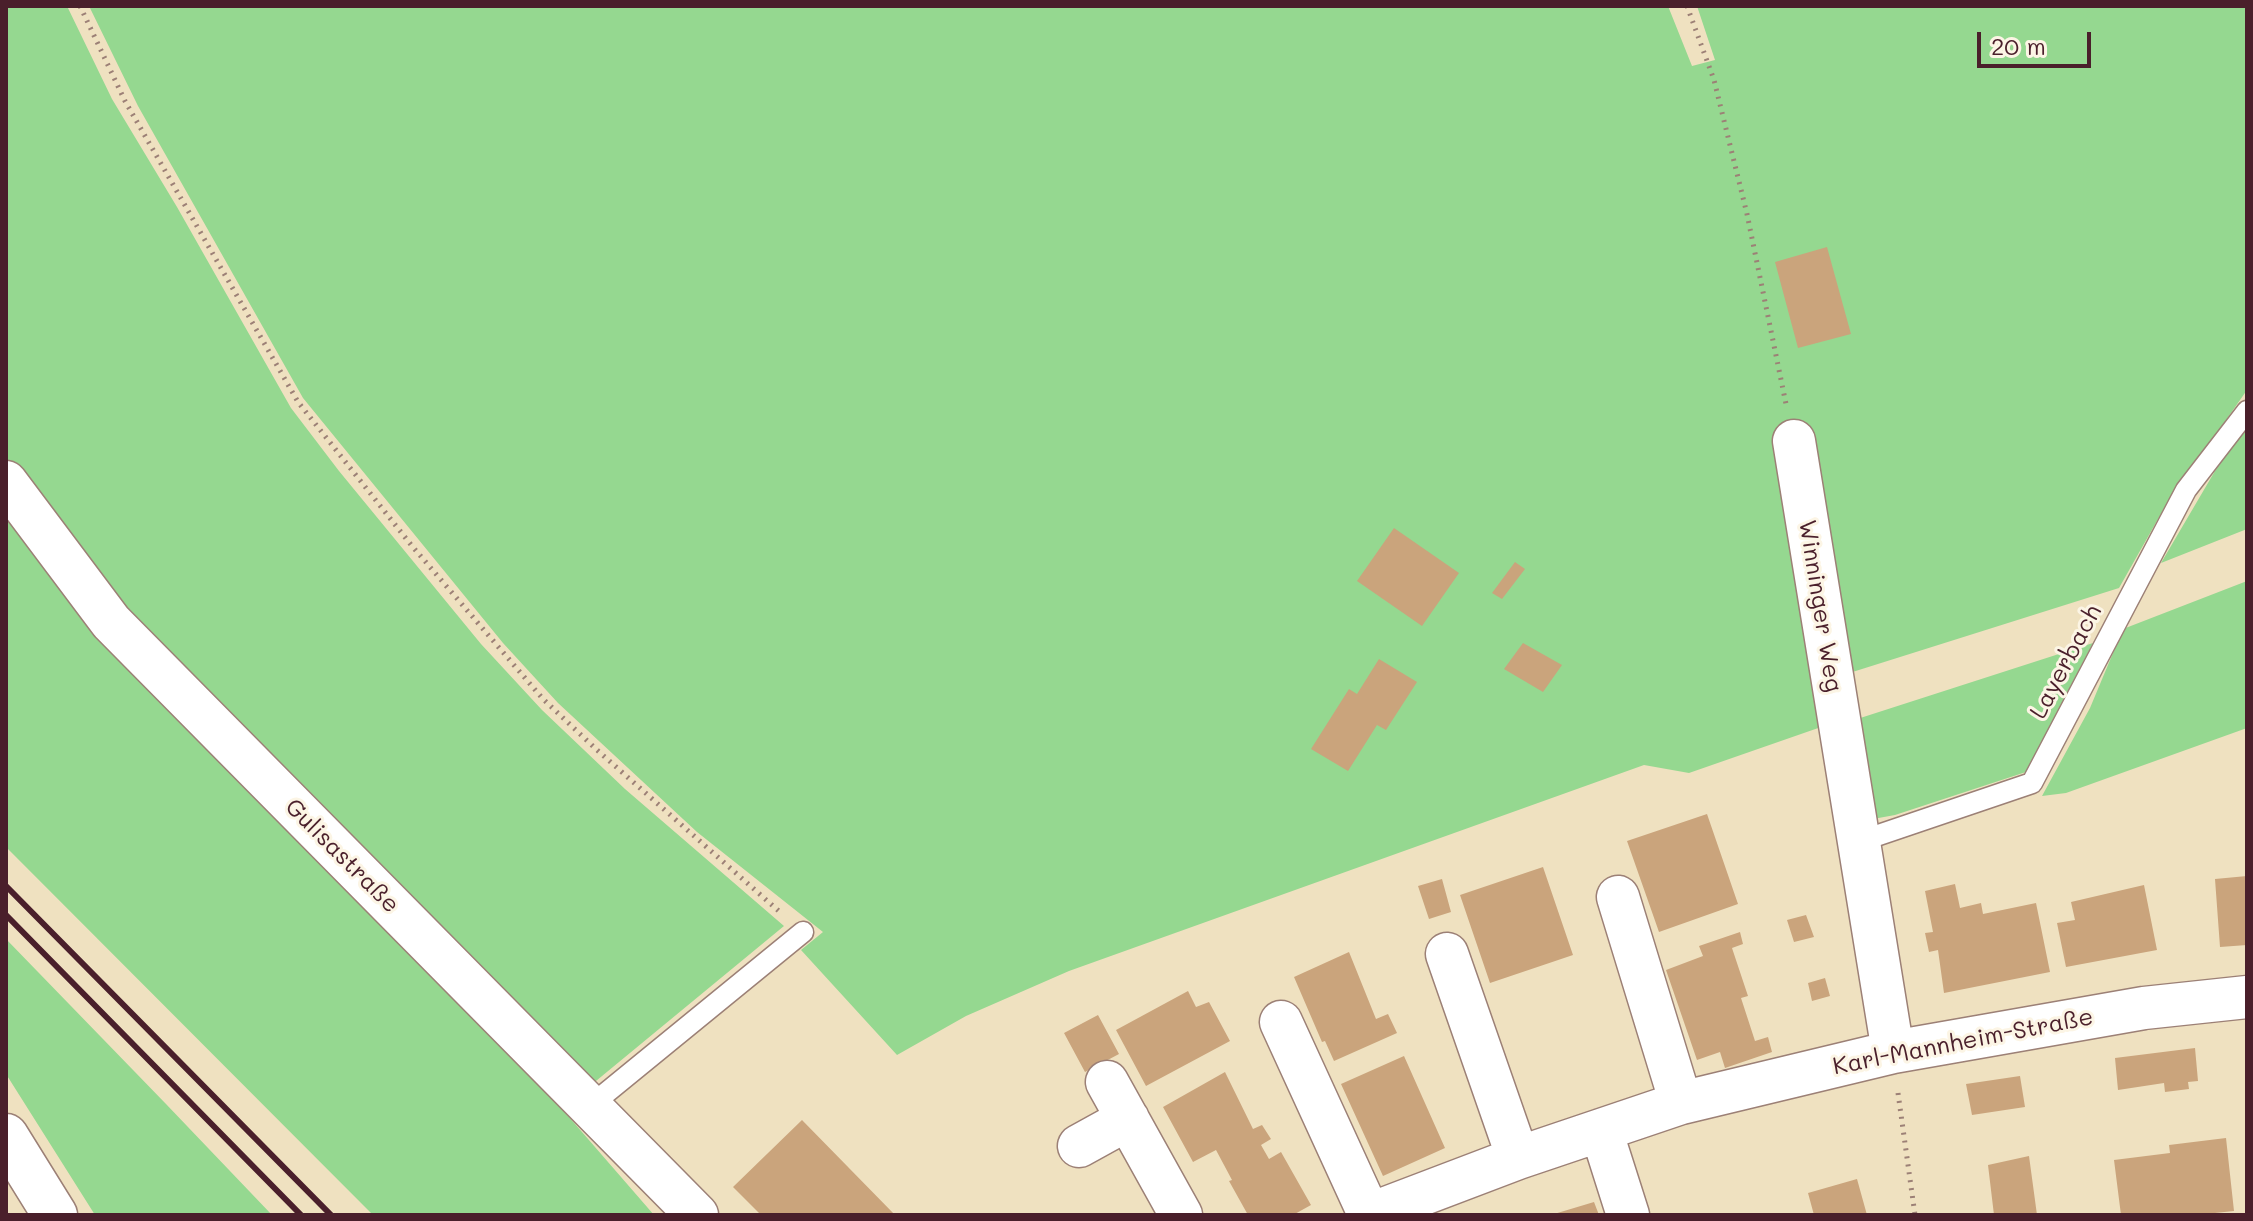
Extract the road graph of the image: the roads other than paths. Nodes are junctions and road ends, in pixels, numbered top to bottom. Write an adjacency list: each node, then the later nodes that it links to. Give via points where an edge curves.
1 (2247, 411): 4 (lane, Layerbach, via 2186,490 2032,783)
2 (1794, 441): 4 (street, Winninger Weg)
3 (6, 482): 13 (street, Gulisastraße, via 111,622)
4 (1858, 842): 10 (street, Winninger Weg)
5 (1618, 897): 12 (street)
6 (803, 932): 13 (lane)
7 (1447, 954): 18 (street)
8 (2247, 997): 10 (street, Karl-Mannheim-Straße, via 2144,1008)
9 (1281, 1022): 22 (street, Karl-Mannheim-Straße)
10 (1893, 1052): 12 (street, Karl-Mannheim-Straße)
11 (1107, 1082): 14 (street)
12 (1681, 1103): 15 (street, Karl-Mannheim-Straße)
13 (590, 1106): 20 (street, Gulisastraße)
14 (1128, 1119): 17 (street); 21 (street)
15 (1601, 1130): 18 (street, Karl-Mannheim-Straße); 23 (street)
16 (6, 1136): 19 (main road)
17 (1079, 1146)
18 (1518, 1158): 22 (street, Karl-Mannheim-Straße)
19 (55, 1215)
20 (697, 1215)
21 (1181, 1215)
22 (1368, 1215)
23 (1628, 1215)

